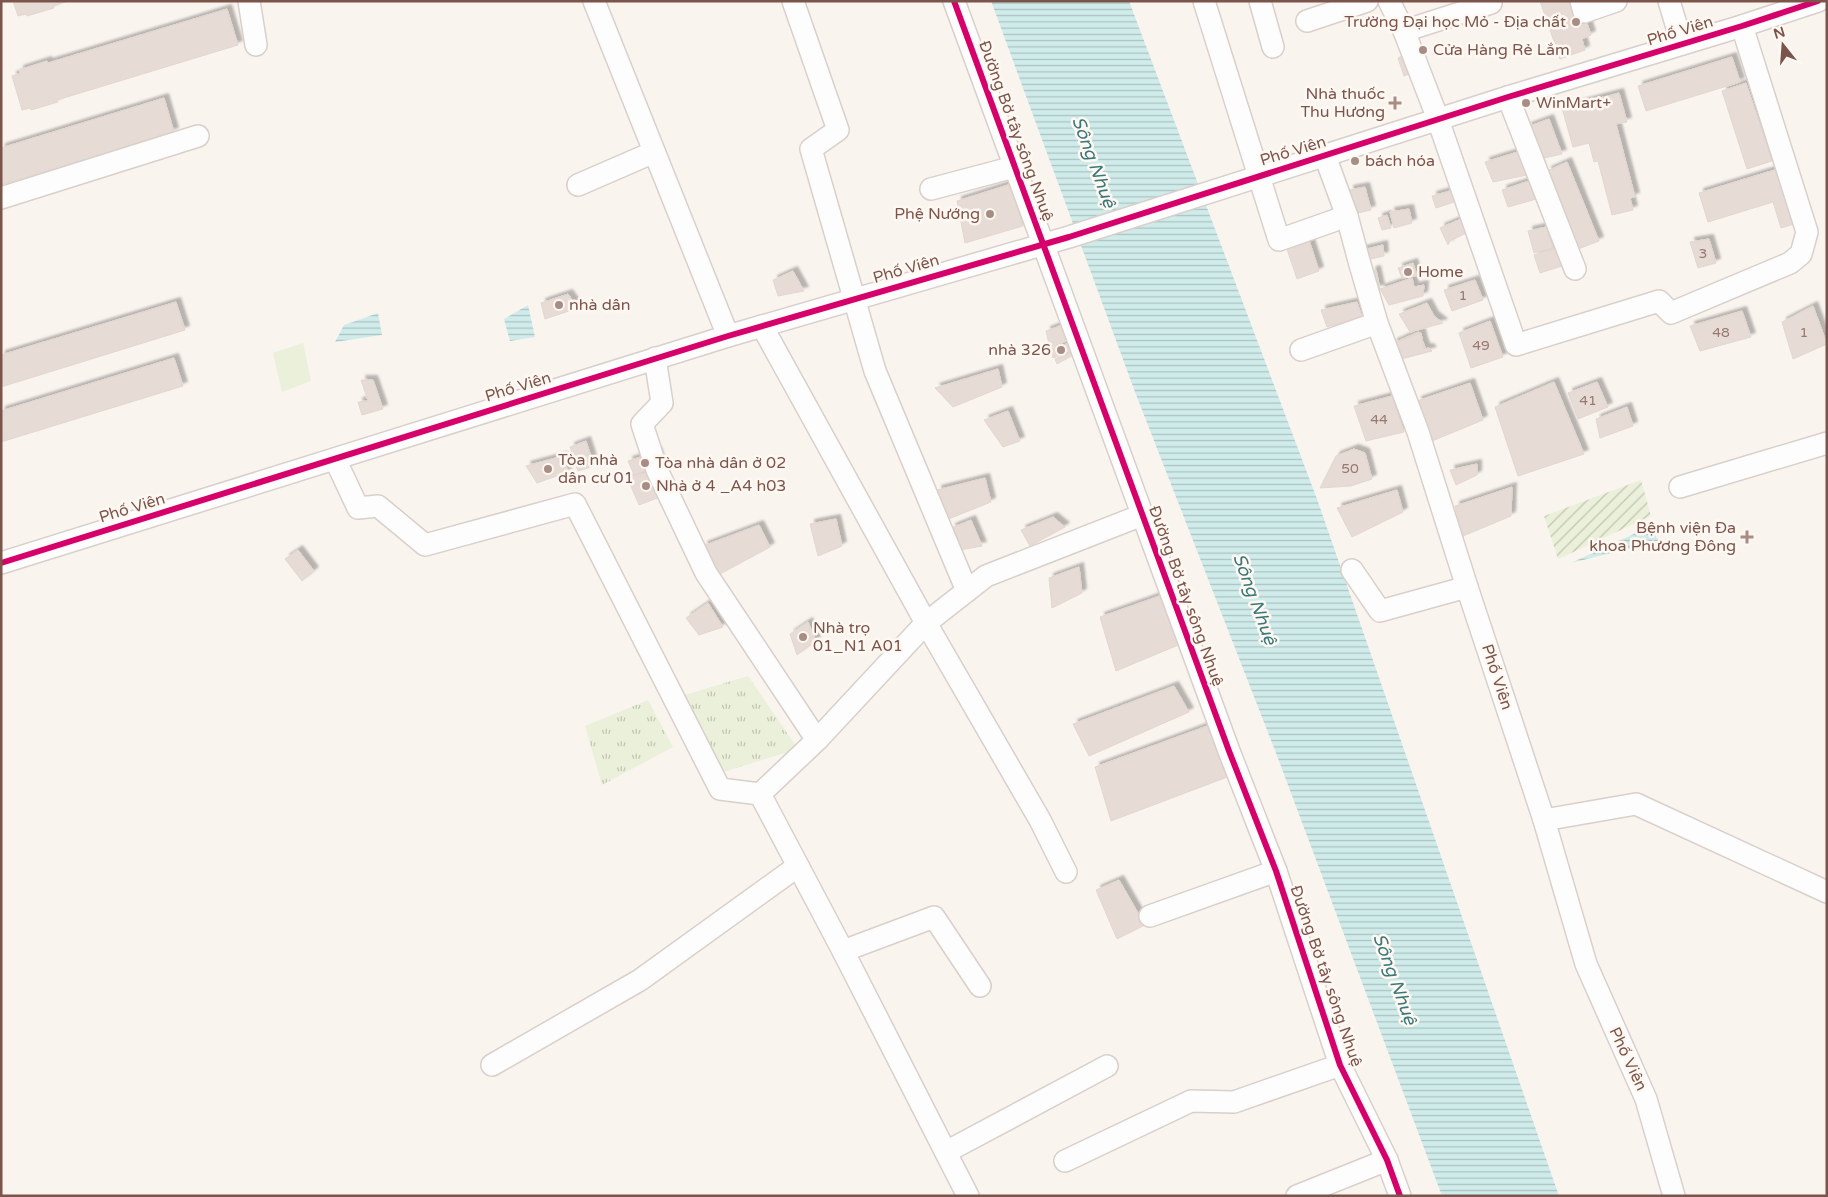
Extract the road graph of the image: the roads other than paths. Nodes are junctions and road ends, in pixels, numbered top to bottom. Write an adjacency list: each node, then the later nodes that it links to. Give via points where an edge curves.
1 (249, 1): 18 (street)
2 (594, 1): 23 (street)
3 (793, 1): 33 (street, via 838,130 810,149)
4 (954, 1): 25 (street, Đường Bờ tây sông Nhuệ)
5 (1204, 1): 26 (street)
6 (1260, 1): 19 (street)
7 (1367, 1): 14 (street)
8 (1389, 1): 16 (street)
9 (1581, 1): 10 (street, via 1584,12)
10 (1616, 1)
11 (1669, 1): 17 (street)
12 (1818, 1): 15 (street, Phố Viên)
13 (1491, 3): 16 (street)
14 (1307, 21)
15 (1742, 26): 17 (street, Phố Viên); 21 (street, via 1807,232 1800,254 1790,263 1670,313 1659,301 1516,346)
16 (1404, 31): 21 (street)
17 (1682, 44): 20 (street, Phố Viên)
18 (256, 45)
19 (1273, 47)
20 (1508, 97): 21 (street, Phố Viên); 32 (street)
21 (1437, 120): 24 (street, Phố Viên)
22 (198, 136): 29 (street)
23 (654, 152): 27 (street); 36 (street)
24 (1325, 156): 26 (street, Phố Viên); 30 (street, Phố Viên)
25 (1014, 166): 28 (street); 31 (street, Đường Bờ tây sông Nhuệ)
26 (1258, 176): 30 (street, via 1279,240); 31 (street, Phố Viên)
27 (578, 185)
28 (931, 189)
29 (1, 198)
30 (1348, 216): 34 (street, Phố Viên)
31 (1042, 244): 33 (street, Phố Viên); 42 (street, Đường Bờ tây sông Nhuệ)
32 (1575, 269)
33 (853, 299): 35 (street, Phố Viên); 46 (street, via 875,372)
34 (1378, 323): 37 (street); 45 (street, Phố Viên, via 1418,432)
35 (762, 326): 36 (street, Phố Viên); 47 (street)
36 (728, 336): 38 (street, Phố Viên)
37 (1301, 350)
38 (656, 358): 40 (street, Phố Viên); 48 (street, via 662,403 642,424 657,470 706,573)
39 (1827, 443): 41 (street)
40 (335, 459): 43 (street, Phố Viên); 49 (street, via 358,508 378,506 425,544 575,504 720,789)
41 (1680, 487)
42 (1142, 515): 46 (street, via 986,576); 52 (street, Đường Bờ tây sông Nhuệ)
43 (1, 563)
44 (1352, 570): 45 (street, via 1380,611)
45 (1467, 586): 50 (street, Phố Viên)
46 (967, 591): 47 (street)
47 (926, 624): 48 (street); 53 (street, via 1040,820)
48 (817, 740): 49 (street)
49 (760, 794): 51 (street)
50 (1544, 820): 54 (street, via 1636,804); 67 (street, Phố Viên, via 1586,964 1646,1098)
51 (798, 866): 56 (street); 58 (street, via 640,980)
52 (1276, 871): 55 (street); 59 (street, Đường Bờ tây sông Nhuệ)
53 (1066, 872)
54 (1827, 892)
55 (1150, 916)
56 (844, 951): 57 (street, via 934,917); 61 (street)
57 (980, 986)
58 (492, 1065)
59 (1340, 1065): 62 (street, Đường Bờ tây sông Nhuệ); 63 (street, via 1234,1102 1191,1101)
60 (1106, 1066): 61 (street)
61 (946, 1152): 64 (street)
62 (1388, 1160): 65 (street); 66 (street, Đường Bờ tây sông Nhuệ)
63 (1065, 1162)
64 (968, 1196)
65 (1297, 1196)
66 (1400, 1196)
67 (1674, 1196)

